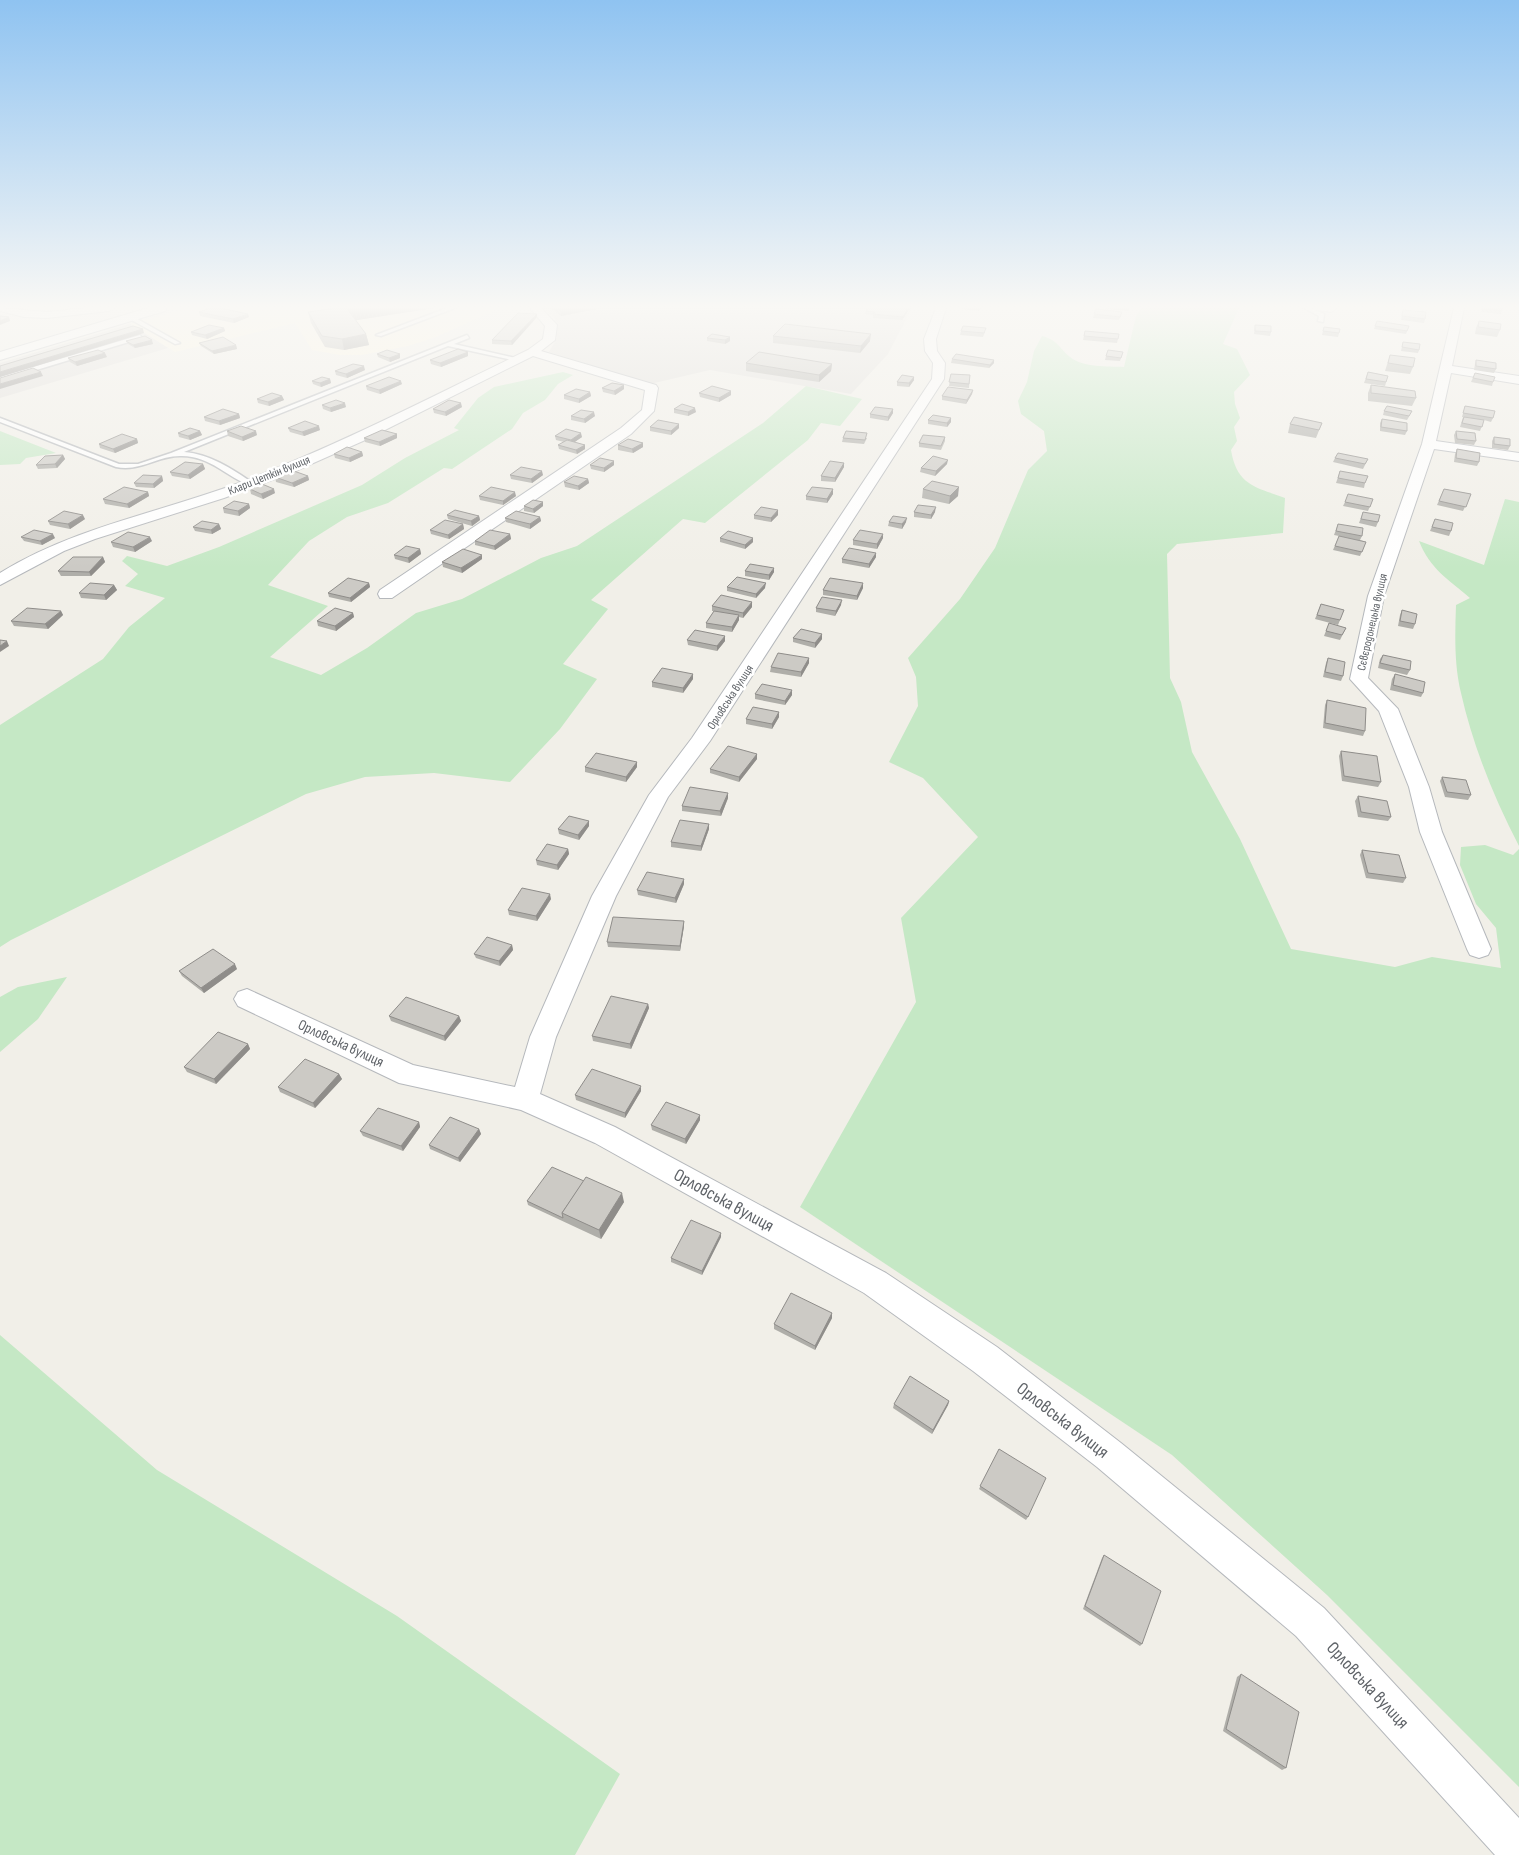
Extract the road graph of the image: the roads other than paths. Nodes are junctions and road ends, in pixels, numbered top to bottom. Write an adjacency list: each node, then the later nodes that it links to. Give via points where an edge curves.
1 (319, 395): 8 (lane)
2 (444, 395): 10 (street, Клари Цеткін вулиця, via 329,451)
3 (651, 395): 12 (street, via 648,411 626,431)
4 (928, 395): 15 (street, Орловська вулиця, via 700,742 659,795 604,896 543,1037)
5 (1440, 395): 7 (street, Сєвєродонецька вулиця)
6 (0, 420): 8 (lane, via 132,469)
7 (1428, 444): 9 (street); 13 (street, Сєвєродонецька вулиця, via 1376,596 1359,679 1388,709 1419,787 1431,832)
8 (171, 455): 10 (lane, via 204,457)
9 (1519, 457)
10 (251, 484): 11 (street, Клари Цеткін вулиця, via 54,550)
11 (0, 580)
12 (386, 594)
13 (1479, 949)
14 (247, 999): 15 (street, Орловська вулиця, via 408,1075)
15 (525, 1100): 16 (street, Орловська вулиця, via 605,1135 866,1278 985,1359 1109,1455 1310,1622)
16 (1519, 1850)

